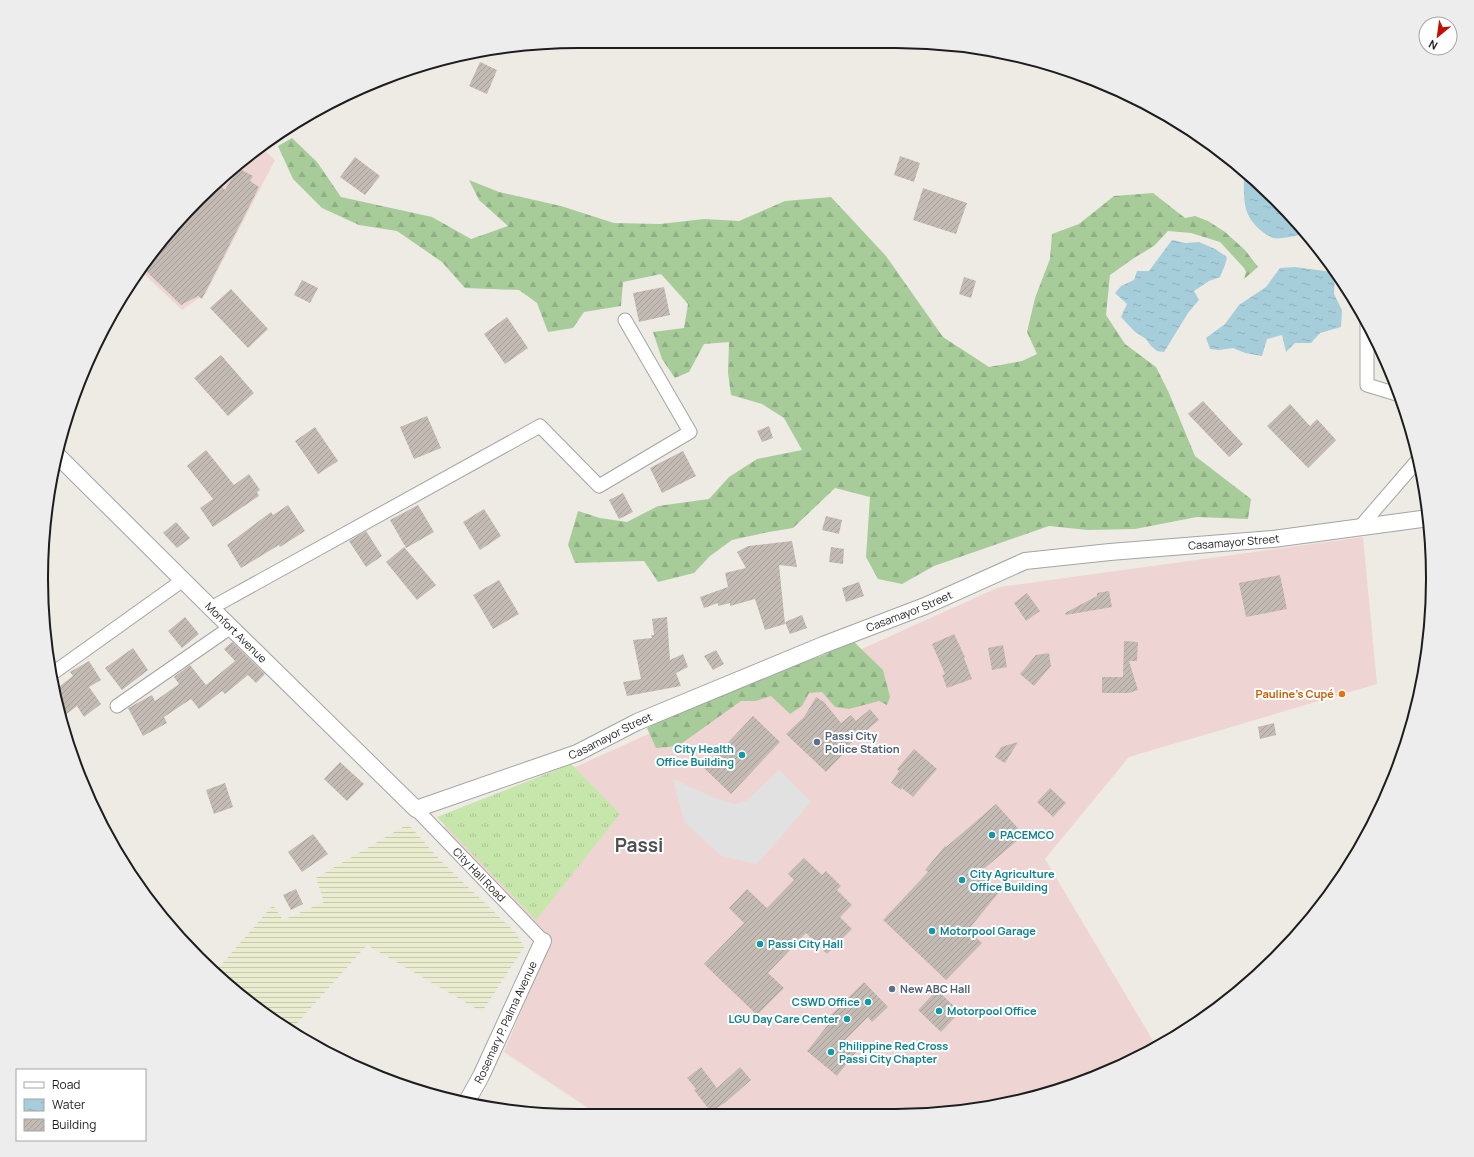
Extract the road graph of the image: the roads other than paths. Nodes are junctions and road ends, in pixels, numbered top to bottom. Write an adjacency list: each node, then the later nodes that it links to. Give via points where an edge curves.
1 (625, 320): 9 (street, via 690,432 599,486 540,426)
2 (1367, 336): 3 (street, via 1367,385)
3 (1392, 393)
4 (62, 460): 8 (street, Monfort Avenue)
5 (1414, 465): 7 (street)
6 (1422, 519): 7 (street, Casamayor Street)
7 (1360, 526): 13 (street, Casamayor Street, via 1266,540 1025,561 925,606 822,645 638,722 577,753)
8 (183, 580): 9 (street, Monfort Avenue); 11 (street)
9 (211, 608): 10 (street, Monfort Avenue)
10 (231, 627): 12 (street); 13 (street, Monfort Avenue)
11 (56, 671)
12 (117, 706)
13 (416, 809): 14 (street, City Hall Road)
14 (543, 941): 15 (street, Rosemary P. Palma Avenue)
15 (469, 1098)

